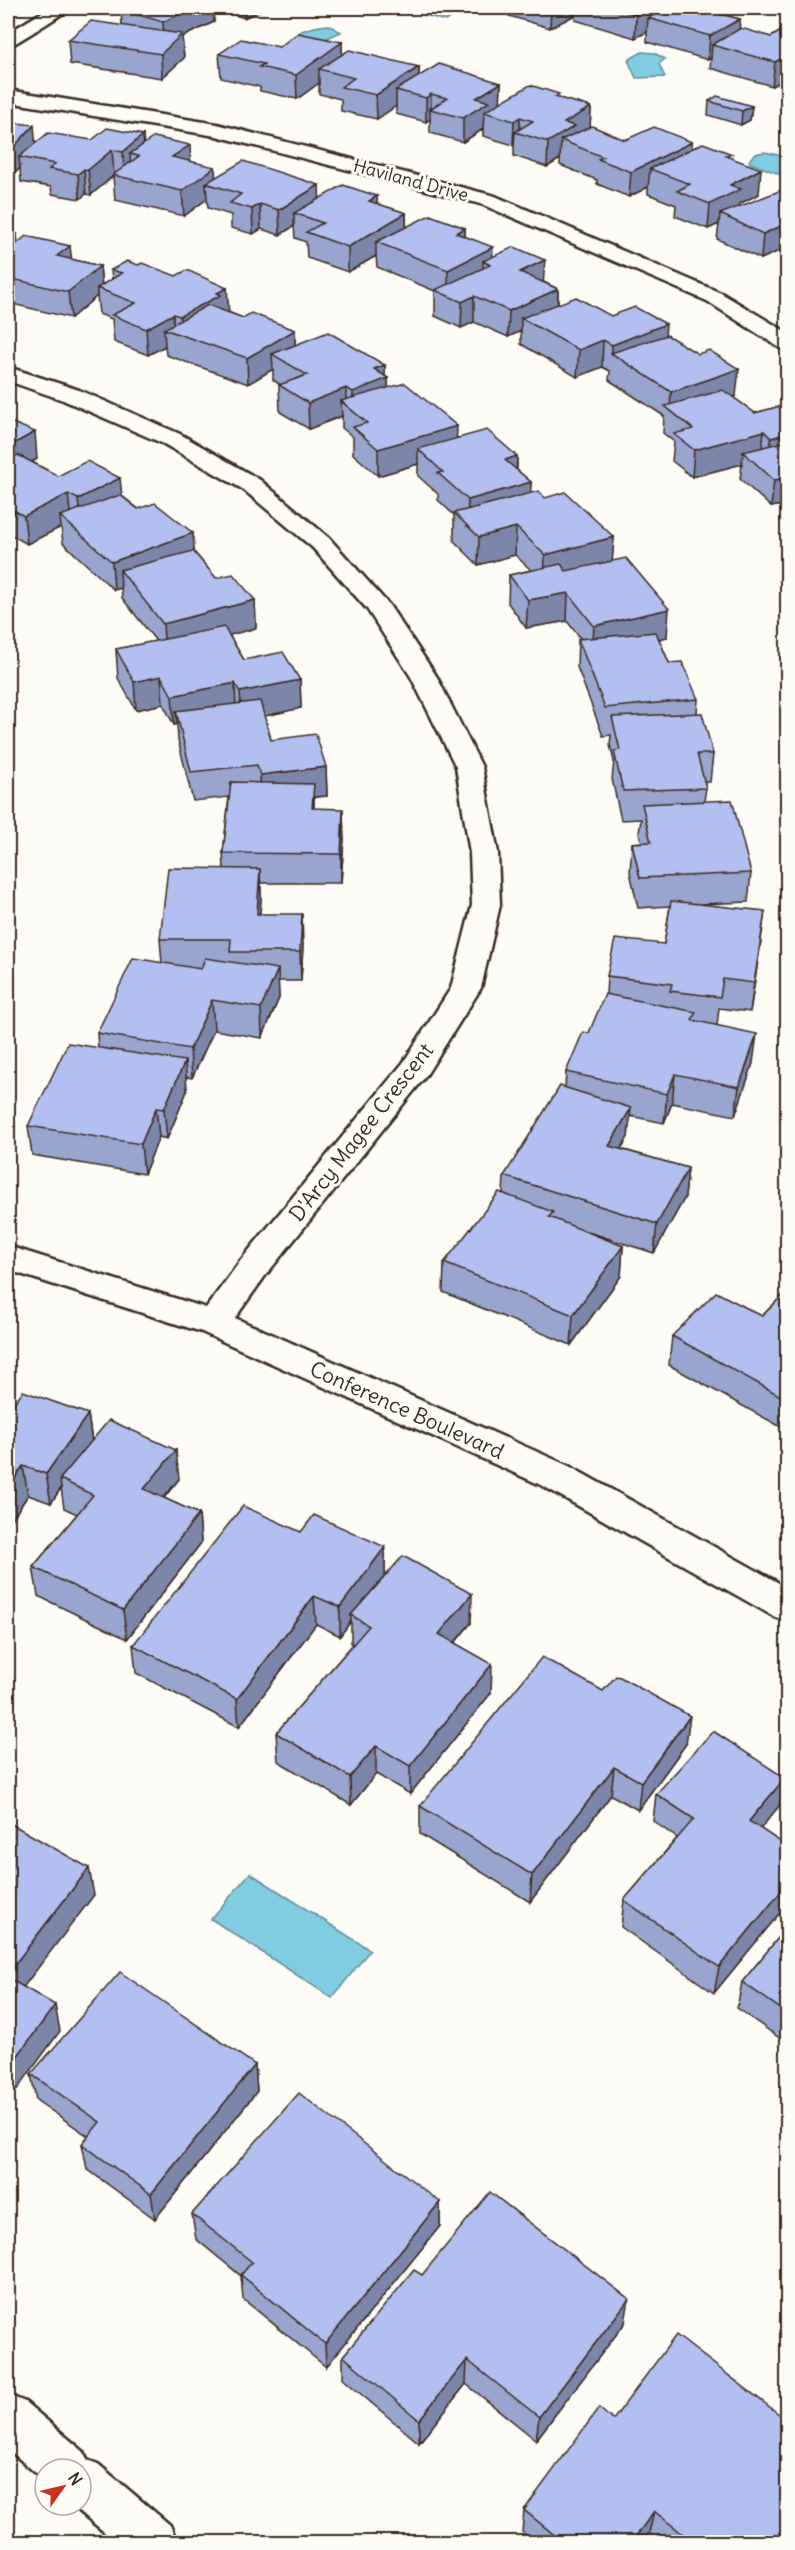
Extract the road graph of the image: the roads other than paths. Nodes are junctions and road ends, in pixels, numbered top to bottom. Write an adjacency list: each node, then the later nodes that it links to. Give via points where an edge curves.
1 (61, 8): 2 (street)
2 (8, 42)
3 (8, 96): 4 (street, Haviland Drive, via 217,130 488,200 714,297)
4 (788, 343)
5 (8, 374): 7 (street, D'Arcy Magee Crescent, via 71,395 172,439 252,485 312,536 377,605 424,677 469,767 483,854 486,905 466,988 414,1070 253,1268)
6 (8, 1258): 7 (street, Conference Boulevard)
7 (214, 1323): 8 (street, Conference Boulevard, via 556,1476)
8 (788, 1606)
9 (8, 2419): 10 (street)
10 (53, 2457)
11 (93, 2491): 12 (street)
12 (153, 2542)

